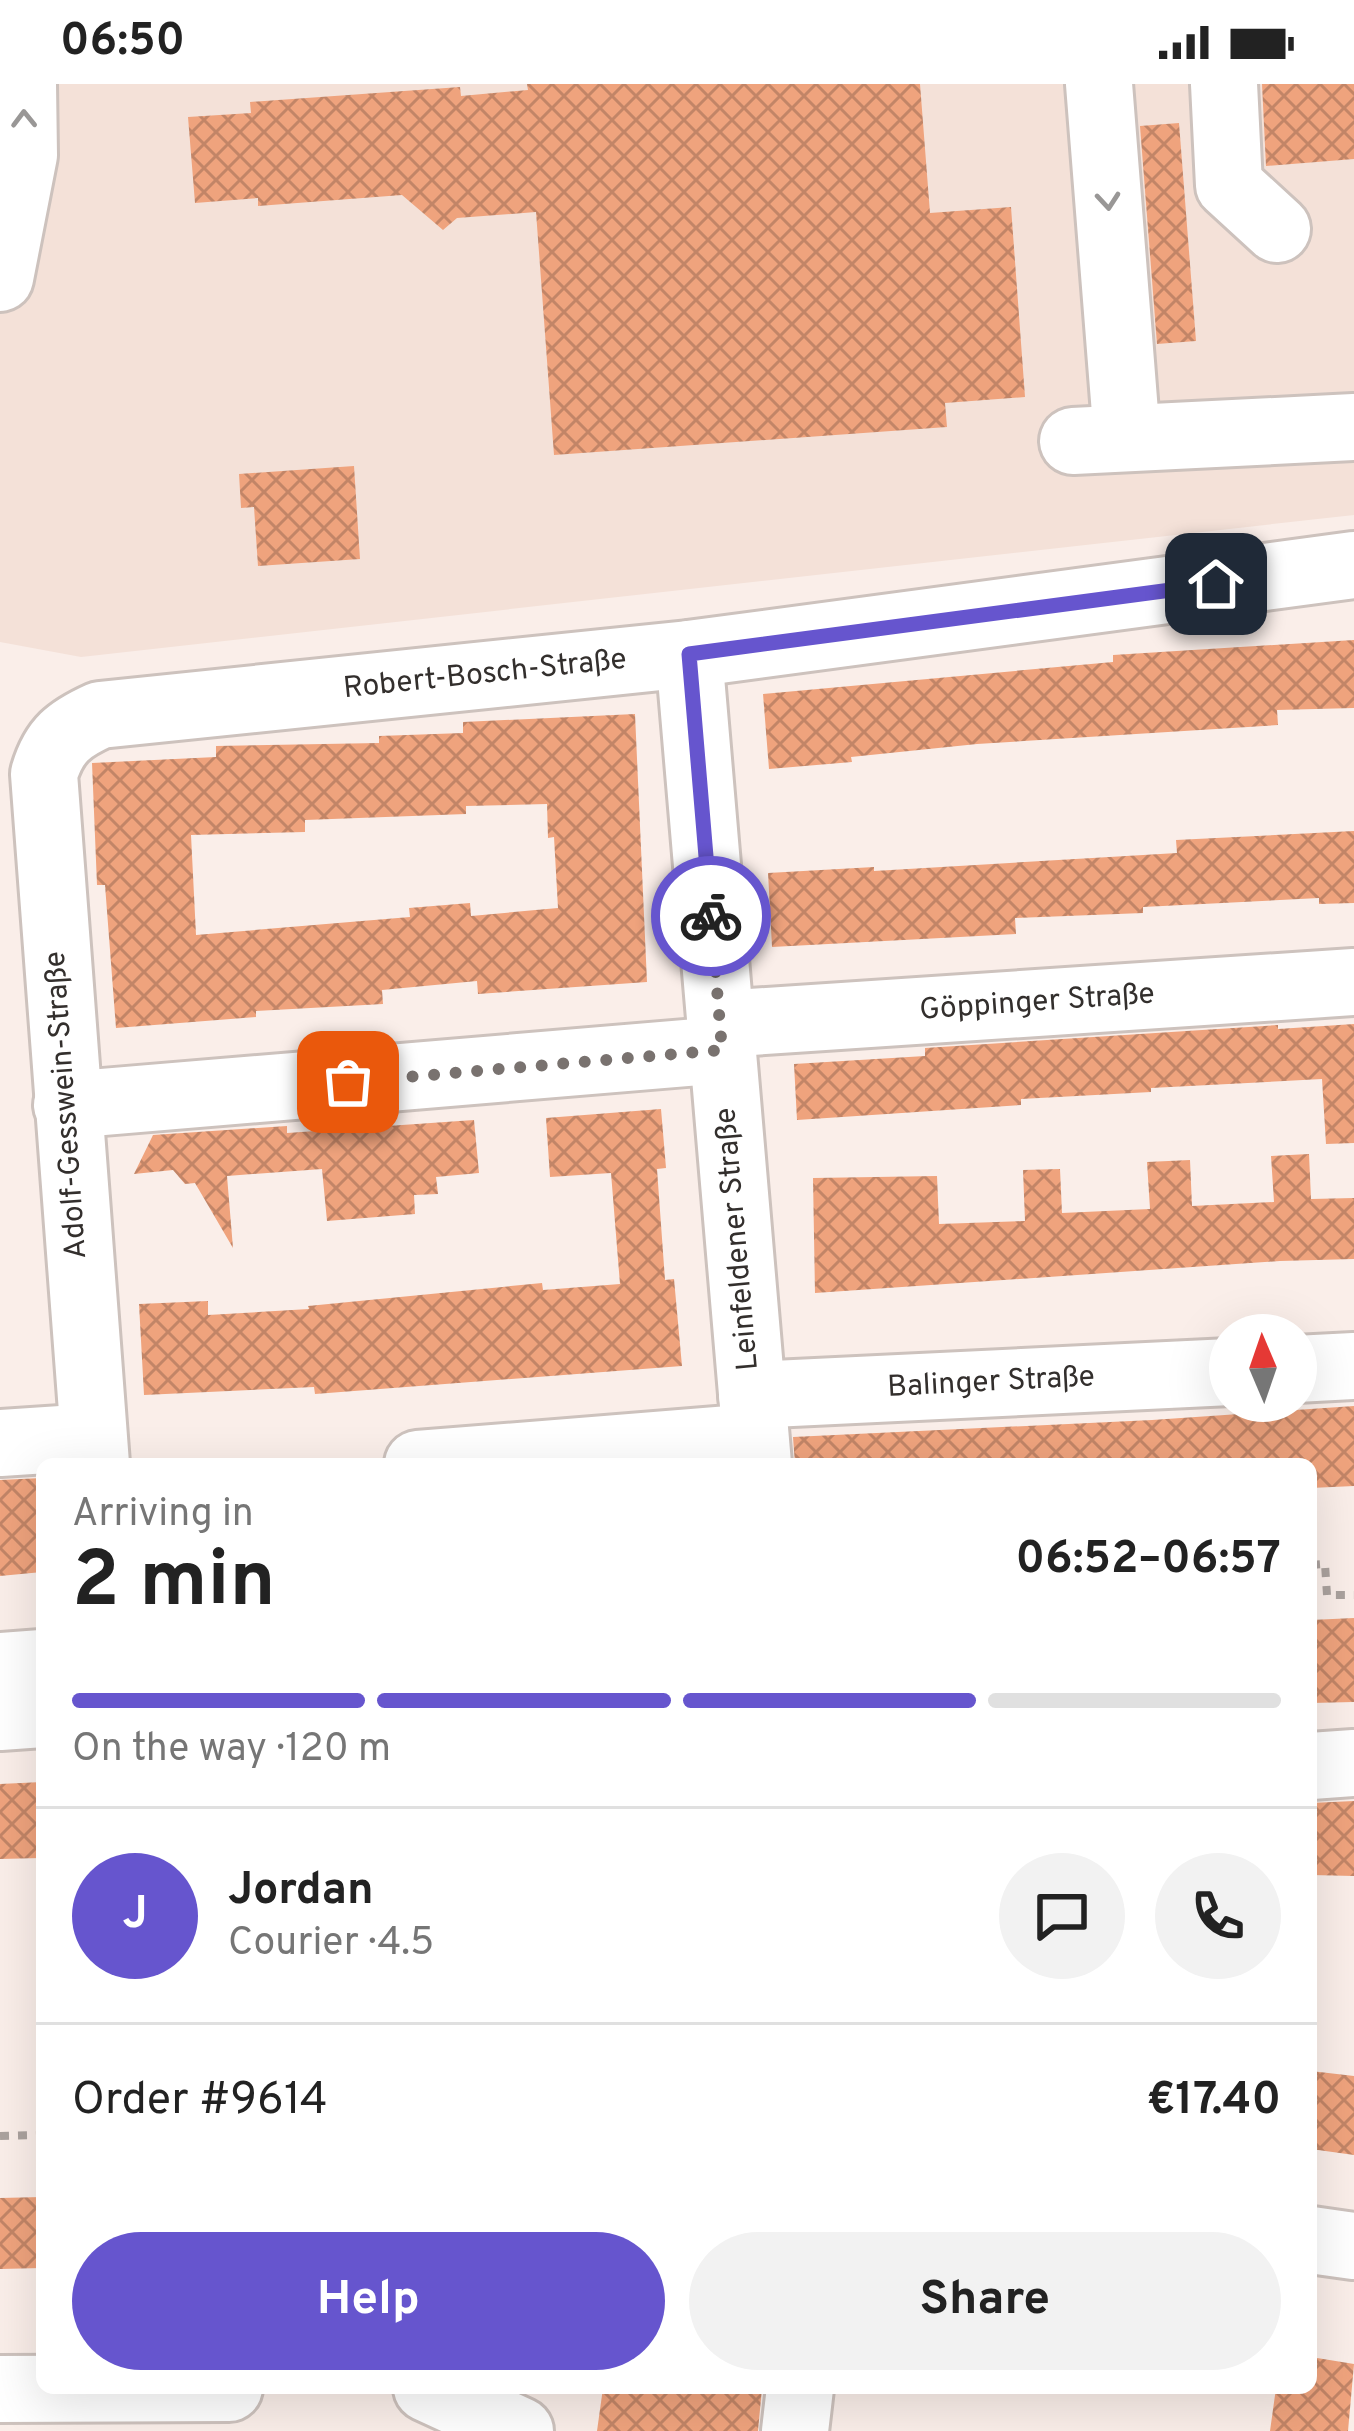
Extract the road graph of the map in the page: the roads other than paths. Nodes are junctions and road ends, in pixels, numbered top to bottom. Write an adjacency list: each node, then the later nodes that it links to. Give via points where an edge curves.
1 (23, 84): 5 (street, one-way to 1, via 24,155)
2 (1099, 84): 6 (street, one-way to 6, via 1100,439)
3 (1224, 84): 4 (street, via 1229,185)
4 (1277, 229)
5 (3, 238)
6 (1354, 427)
7 (1354, 565): 8 (street, Robert-Bosch-Straße)
8 (689, 654): 9 (street, Robert-Bosch-Straße, via 100,715); 11 (street, Leinfeldener Straße)
9 (52, 746): 12 (street, Adolf-Gesswein-Straße, via 44,774)
10 (1354, 982): 11 (street, Göppinger Straße)
11 (721, 1037): 12 (street, Göppinger Straße); 16 (street, Leinfeldener Straße)
12 (67, 1105): 18 (street, Adolf-Gesswein-Straße)
13 (1354, 1366): 14 (street)
14 (1317, 1368)
15 (1209, 1375): 16 (street, Balinger Straße)
16 (755, 1432): 19 (street, Balinger Straße)
17 (0, 1443): 18 (street)
18 (94, 1450)
19 (481, 1458)
20 (36, 1663): 21 (street)
21 (0, 1666)
22 (36, 1714): 23 (street)
23 (0, 1717)
24 (1354, 1763): 25 (street)
25 (1317, 1766)
26 (1317, 2241): 27 (street)
27 (1354, 2246)
28 (0, 2389): 29 (street)
29 (36, 2389)
30 (440, 2394): 32 (street)
31 (799, 2394): 33 (street)
32 (520, 2431)
33 (795, 2431)

